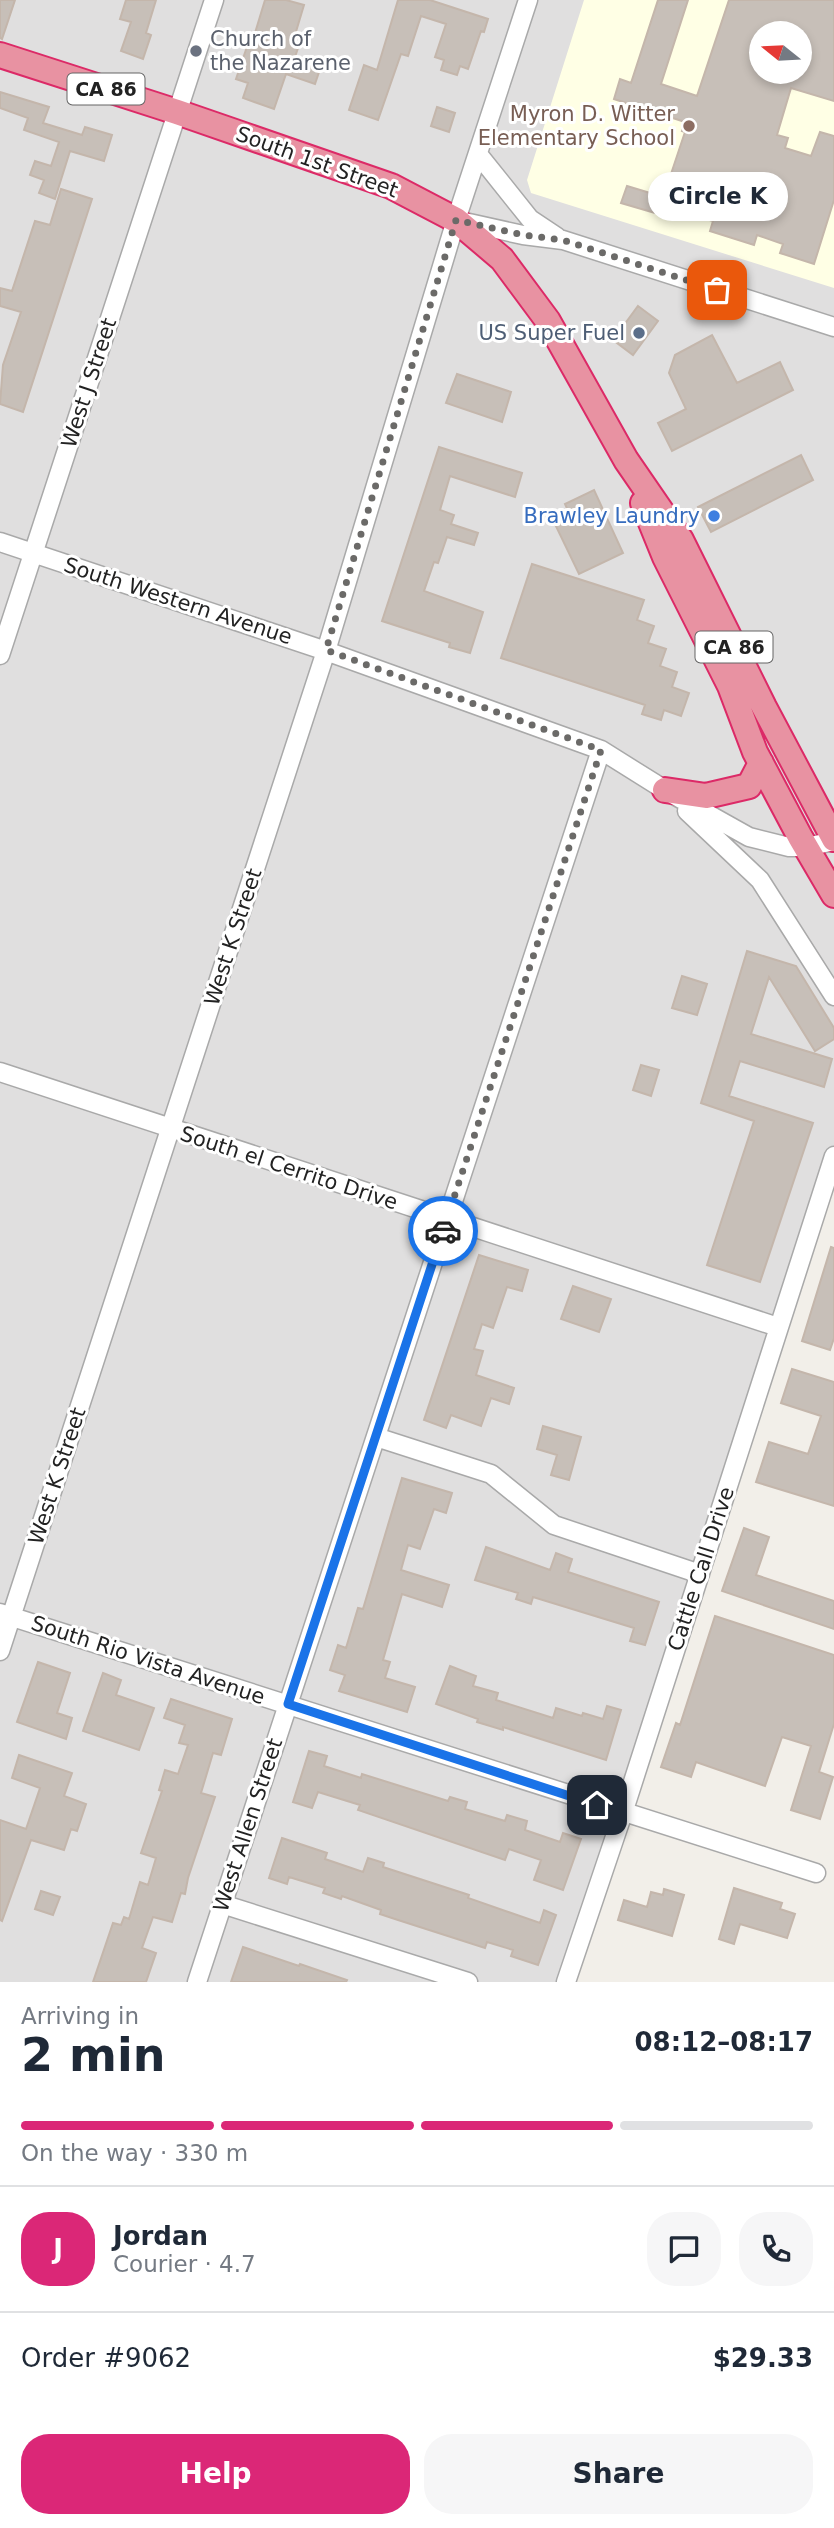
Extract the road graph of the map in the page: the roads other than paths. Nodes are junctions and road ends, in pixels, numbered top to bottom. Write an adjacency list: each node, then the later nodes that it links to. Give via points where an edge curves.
1 (214, 0): 4 (street, West J Street)
2 (528, 0): 5 (street, West K Street)
3 (0, 55): 4 (highway, South 1st Street / CA 86)
4 (177, 112): 6 (highway, South 1st Street / CA 86, via 391,186); 11 (street, West J Street)
5 (478, 154): 6 (street, West K Street); 7 (street, via 530,219)
6 (456, 220): 7 (street, South 1st Street); 9 (highway, CA 86, via 502,259 548,321); 12 (street, West K Street)
7 (563, 240): 8 (street, South 1st Street)
8 (834, 327)
9 (626, 460): 15 (highway, CA 86, via 665,557 730,686); 17 (highway, CA 86, via 681,540)
10 (0, 542): 11 (street, South Western Avenue)
11 (33, 553): 12 (street, South Western Avenue); 13 (street, West J Street)
12 (326, 650): 14 (street, South Western Avenue); 22 (street, West K Street)
13 (0, 655)
14 (601, 750): 16 (street, South Western Avenue); 24 (street, West Allen Street)
15 (761, 763): 16 (highway, via 749,786 706,796); 18 (highway, CA 86)
16 (665, 790): 18 (street, South Western Avenue, via 749,837 772,845); 20 (street, South Western Avenue, via 760,880)
17 (834, 840): 18 (street, South Western Avenue)
18 (806, 847): 19 (highway, CA 86)
19 (834, 895)
20 (834, 996)
21 (0, 1072): 22 (street, South el Cerrito Drive)
22 (170, 1129): 24 (street, South el Cerrito Drive); 28 (street, West K Street)
23 (834, 1156): 25 (street, Cattle Call Drive)
24 (447, 1219): 25 (street, South el Cerrito Drive); 26 (street, West Allen Street)
25 (778, 1326): 27 (street, Cattle Call Drive)
26 (376, 1437): 27 (street, via 491,1474 554,1525); 30 (street, West Allen Street)
27 (700, 1574): 31 (street, Cattle Call Drive)
28 (6, 1614): 29 (street, West K Street); 30 (street, South Rio Vista Avenue)
29 (0, 1651)
30 (288, 1704): 31 (street, South Rio Vista Avenue); 33 (street, West Allen Street)
31 (623, 1813): 32 (street, South Rio Vista Avenue); 36 (street, Cattle Call Drive)
32 (816, 1873)
33 (222, 1904): 34 (street, West Allen Street); 35 (street)
34 (197, 1982)
35 (468, 1982)
36 (566, 1982)

